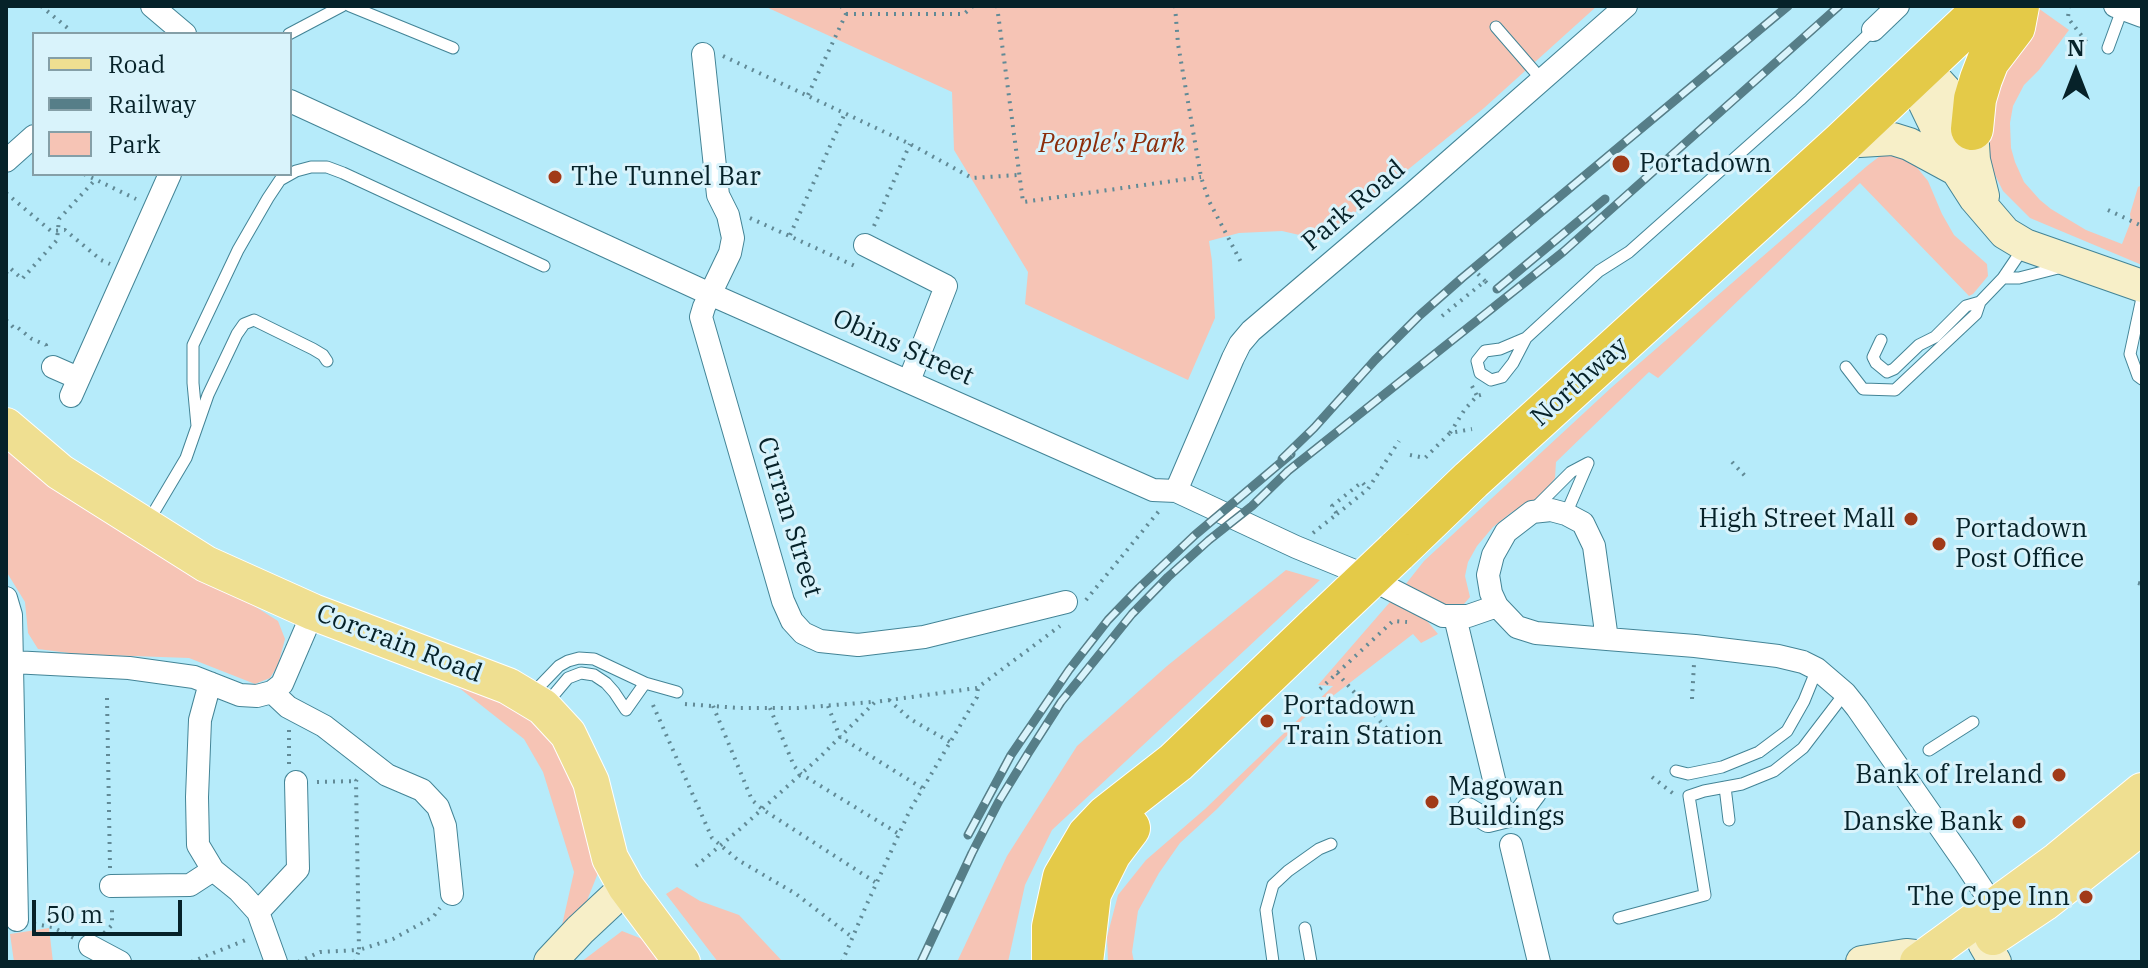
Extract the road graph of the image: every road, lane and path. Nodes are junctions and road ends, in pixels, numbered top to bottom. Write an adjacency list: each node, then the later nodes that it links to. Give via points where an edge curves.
1 (41, 6): 18 (path)
2 (152, 6): 19 (street)
3 (342, 6): 20 (lane)
4 (350, 6): 22 (lane)
5 (841, 6): 15 (path)
6 (973, 6): 15 (path, via 964,14)
7 (997, 6): 37 (path)
8 (1175, 6): 41 (path)
9 (1626, 6): 26 (street, Park Road)
10 (1898, 6): 17 (street)
11 (1987, 6): 25 (highway, Northway)
12 (2018, 6): 30 (highway, via 2014,27 1981,79)
13 (2069, 6): 21 (path, via 2068,18)
14 (2126, 9): 23 (lane)
15 (846, 14): 27 (path)
16 (1496, 27): 26 (lane)
17 (1873, 30): 68 (lane, via 1629,252 1599,271)
18 (70, 32)
19 (183, 32)
20 (292, 32)
21 (2088, 44)
22 (453, 48)
23 (2108, 48)
24 (703, 54): 27 (path, via 704,48); 47 (street, via 718,195)
25 (1918, 71): 30 (street, via 1958,104); 32 (highway, Northway); 35 (street)
26 (1542, 80): 85 (street, Park Road, via 1251,331 1233,358)
27 (808, 95): 29 (path)
28 (292, 102): 63 (street, Obins Street)
29 (845, 113): 33 (path); 50 (path)
30 (1972, 129): 46 (street, via 1977,178)
31 (32, 138): 34 (street)
32 (1843, 142): 35 (street, via 1893,139); 126 (highway, Northway, bridge, via 1471,480)
33 (910, 144): 37 (path, via 972,178); 51 (path)
34 (6, 160)
35 (1957, 170): 46 (street)
36 (292, 173): 54 (lane, via 327,167)
37 (1019, 175): 41 (path, via 1023,202)
38 (88, 176): 42 (path)
39 (169, 176): 44 (street)
40 (287, 176): 77 (lane, via 238,250 193,345)
41 (1201, 177): 55 (path)
42 (95, 180): 44 (path); 49 (path, via 59,219)
43 (6, 193): 49 (path, via 51,231)
44 (156, 207): 57 (street)
45 (2108, 210): 48 (path)
46 (1989, 214): 52 (street)
47 (728, 215): 50 (path, via 743,215); 63 (street, via 730,253)
48 (2142, 226)
49 (58, 230): 56 (path, via 57,240 22,279 10,268); 57 (path)
50 (790, 235): 51 (path, via 855,266)
51 (865, 245): 74 (street, via 946,286)
52 (2025, 245): 53 (street); 59 (lane)
53 (2078, 263): 59 (lane); 62 (street)
54 (544, 266)
55 (1243, 266)
56 (6, 273)
57 (126, 273): 71 (street, via 74,387)
58 (1478, 274): 60 (path)
59 (2003, 278): 65 (lane)
60 (1485, 281): 61 (path); 66 (path)
61 (1490, 286)
62 (2142, 286)
63 (710, 294): 74 (street, Obins Street); 93 (street, Curran Street, via 701,317 783,601 803,633 835,643 881,643)
64 (2142, 298): 73 (lane, via 2130,354)
65 (1980, 302): 69 (lane, via 1966,306 1887,372 1873,357); 72 (lane, via 1976,314 1895,390 1863,389)
66 (1442, 316)
67 (6, 320): 71 (path, via 46,345)
68 (1526, 338): 68 (lane, via 1502,377 1491,380 1480,373 1477,361 1485,351)
69 (1881, 340)
70 (327, 361): 77 (lane, via 254,320 244,324)
71 (53, 367)
72 (1846, 367)
73 (2142, 379)
74 (909, 381): 85 (street, Obins Street, via 1153,490)
75 (1465, 409): 79 (path)
76 (6, 426): 89 (main road, Corcrain Road, via 60,472)
77 (197, 426): 89 (lane, via 186,458)
78 (1472, 429): 79 (path)
79 (1450, 433): 81 (path, via 1425,458)
80 (1399, 441): 84 (path)
81 (1410, 455)
82 (1732, 462): 83 (path)
83 (1745, 476)
84 (1368, 489): 87 (path); 87 (path, via 1362,482 1332,506)
85 (1176, 491): 90 (street, Obins Street); 93 (path)
86 (1532, 512): 88 (street); 88 (lane, via 1571,472 1588,463); 92 (street, via 1506,532 1493,555 1488,575)
87 (1337, 514): 90 (path)
88 (1566, 514): 97 (street, via 1583,523 1594,546)
89 (146, 526): 95 (main road, Corcrain Road, via 206,564)
90 (1296, 547): 94 (street, Obins Street)
91 (6, 598): 99 (street)
92 (1497, 606): 96 (street); 97 (street, via 1517,627 1536,633)
93 (1071, 609): 104 (path)
94 (1428, 609): 96 (street, Obins Street); 101 (path, via 1422,624 1393,621)
95 (313, 612): 110 (street); 112 (main road, Corcrain Road, via 508,686)
96 (1455, 617): 138 (street)
97 (1607, 639): 98 (street)
98 (1695, 646): 100 (street, via 1778,656); 109 (path)
99 (12, 662): 102 (street, via 129,668); 147 (street)
100 (1817, 669): 107 (street); 125 (lane, via 1787,731 1759,752 1722,767 1688,774)
101 (1337, 673): 105 (path); 121 (path)
102 (210, 683): 110 (street, via 240,695); 146 (street, via 200,720 197,797 198,845)
103 (645, 683): 106 (lane); 112 (lane, via 594,659 579,658 559,666); 112 (lane, via 626,710 606,683 581,673)
104 (978, 687): 111 (path); 122 (path)
105 (1320, 689)
106 (677, 692)
107 (1845, 693): 131 (lane, via 1803,748 1774,771); 152 (street, via 1903,766)
108 (107, 698): 149 (path)
109 (1692, 699)
110 (280, 700): 124 (street, via 324,726); 130 (path, via 289,782)
111 (889, 700): 113 (path); 122 (path)
112 (536, 702): 150 (main road, Corcrain Road, via 568,734 591,782 610,858)
113 (875, 702): 117 (path); 120 (path)
114 (666, 703): 143 (path, via 653,705 712,838)
115 (681, 704): 116 (path)
116 (713, 706): 118 (path); 136 (path, via 752,800)
117 (828, 706): 118 (path); 120 (path)
118 (770, 708): 127 (path)
119 (1973, 722): 123 (lane)
120 (840, 737): 127 (path); 132 (path)
121 (1397, 740)
122 (950, 742): 132 (path)
123 (1929, 750)
124 (369, 763): 129 (path); 151 (street, via 422,790 438,807)
125 (1676, 771)
126 (1169, 772): 169 (highway, Northway, via 1088,836 1064,877 1053,927); 170 (highway, Northway, via 1110,853 1090,893); 171 (highway, via 1151,836 1117,885 1104,920)
127 (801, 774): 136 (path); 141 (path)
128 (1652, 777): 135 (path, via 1674,795)
129 (356, 781): 130 (path); 159 (path)
130 (296, 782): 155 (street, via 298,869)
131 (1725, 787): 135 (lane); 139 (lane)
132 (923, 788): 141 (path)
133 (2142, 791): 152 (main road)
134 (1535, 793): 138 (street, via 1520,813)
135 (1689, 796): 153 (lane, via 1705,895)
136 (762, 809): 143 (path); 148 (path)
137 (1468, 809): 138 (street, via 1488,821)
138 (1503, 817)
139 (1729, 820)
140 (2142, 826): 160 (main road, via 2044,903)
141 (899, 834): 148 (path)
142 (1331, 844): 172 (lane, via 1273,885 1266,910)
143 (720, 845): 145 (path); 157 (path)
144 (1511, 845): 174 (street)
145 (696, 866)
146 (213, 870): 149 (street, via 190,885); 155 (street, via 239,891)
147 (11, 872): 154 (street)
148 (876, 882): 157 (path)
149 (111, 886): 158 (path, via 112,925)
150 (626, 887): 166 (street); 167 (main road, Corcrain Road)
151 (452, 894): 159 (path, via 433,917)
152 (1994, 907): 160 (main road)
153 (1619, 918)
154 (17, 920): 158 (path, via 52,927)
155 (262, 922): 162 (path); 163 (street)
156 (1305, 928): 173 (lane)
157 (852, 937): 168 (path)
158 (90, 946): 161 (street)
159 (359, 950): 164 (path, via 320,952); 165 (path)
160 (1955, 957): 175 (street, via 1906,955)
161 (120, 962)
162 (191, 962)
163 (276, 962)
164 (298, 962)
165 (355, 962)
166 (550, 962)
167 (682, 962)
168 (842, 962)
169 (1053, 962)
170 (1082, 962)
171 (1103, 962)
172 (1273, 962)
173 (1311, 962)
174 (1539, 962)
175 (1862, 962)

